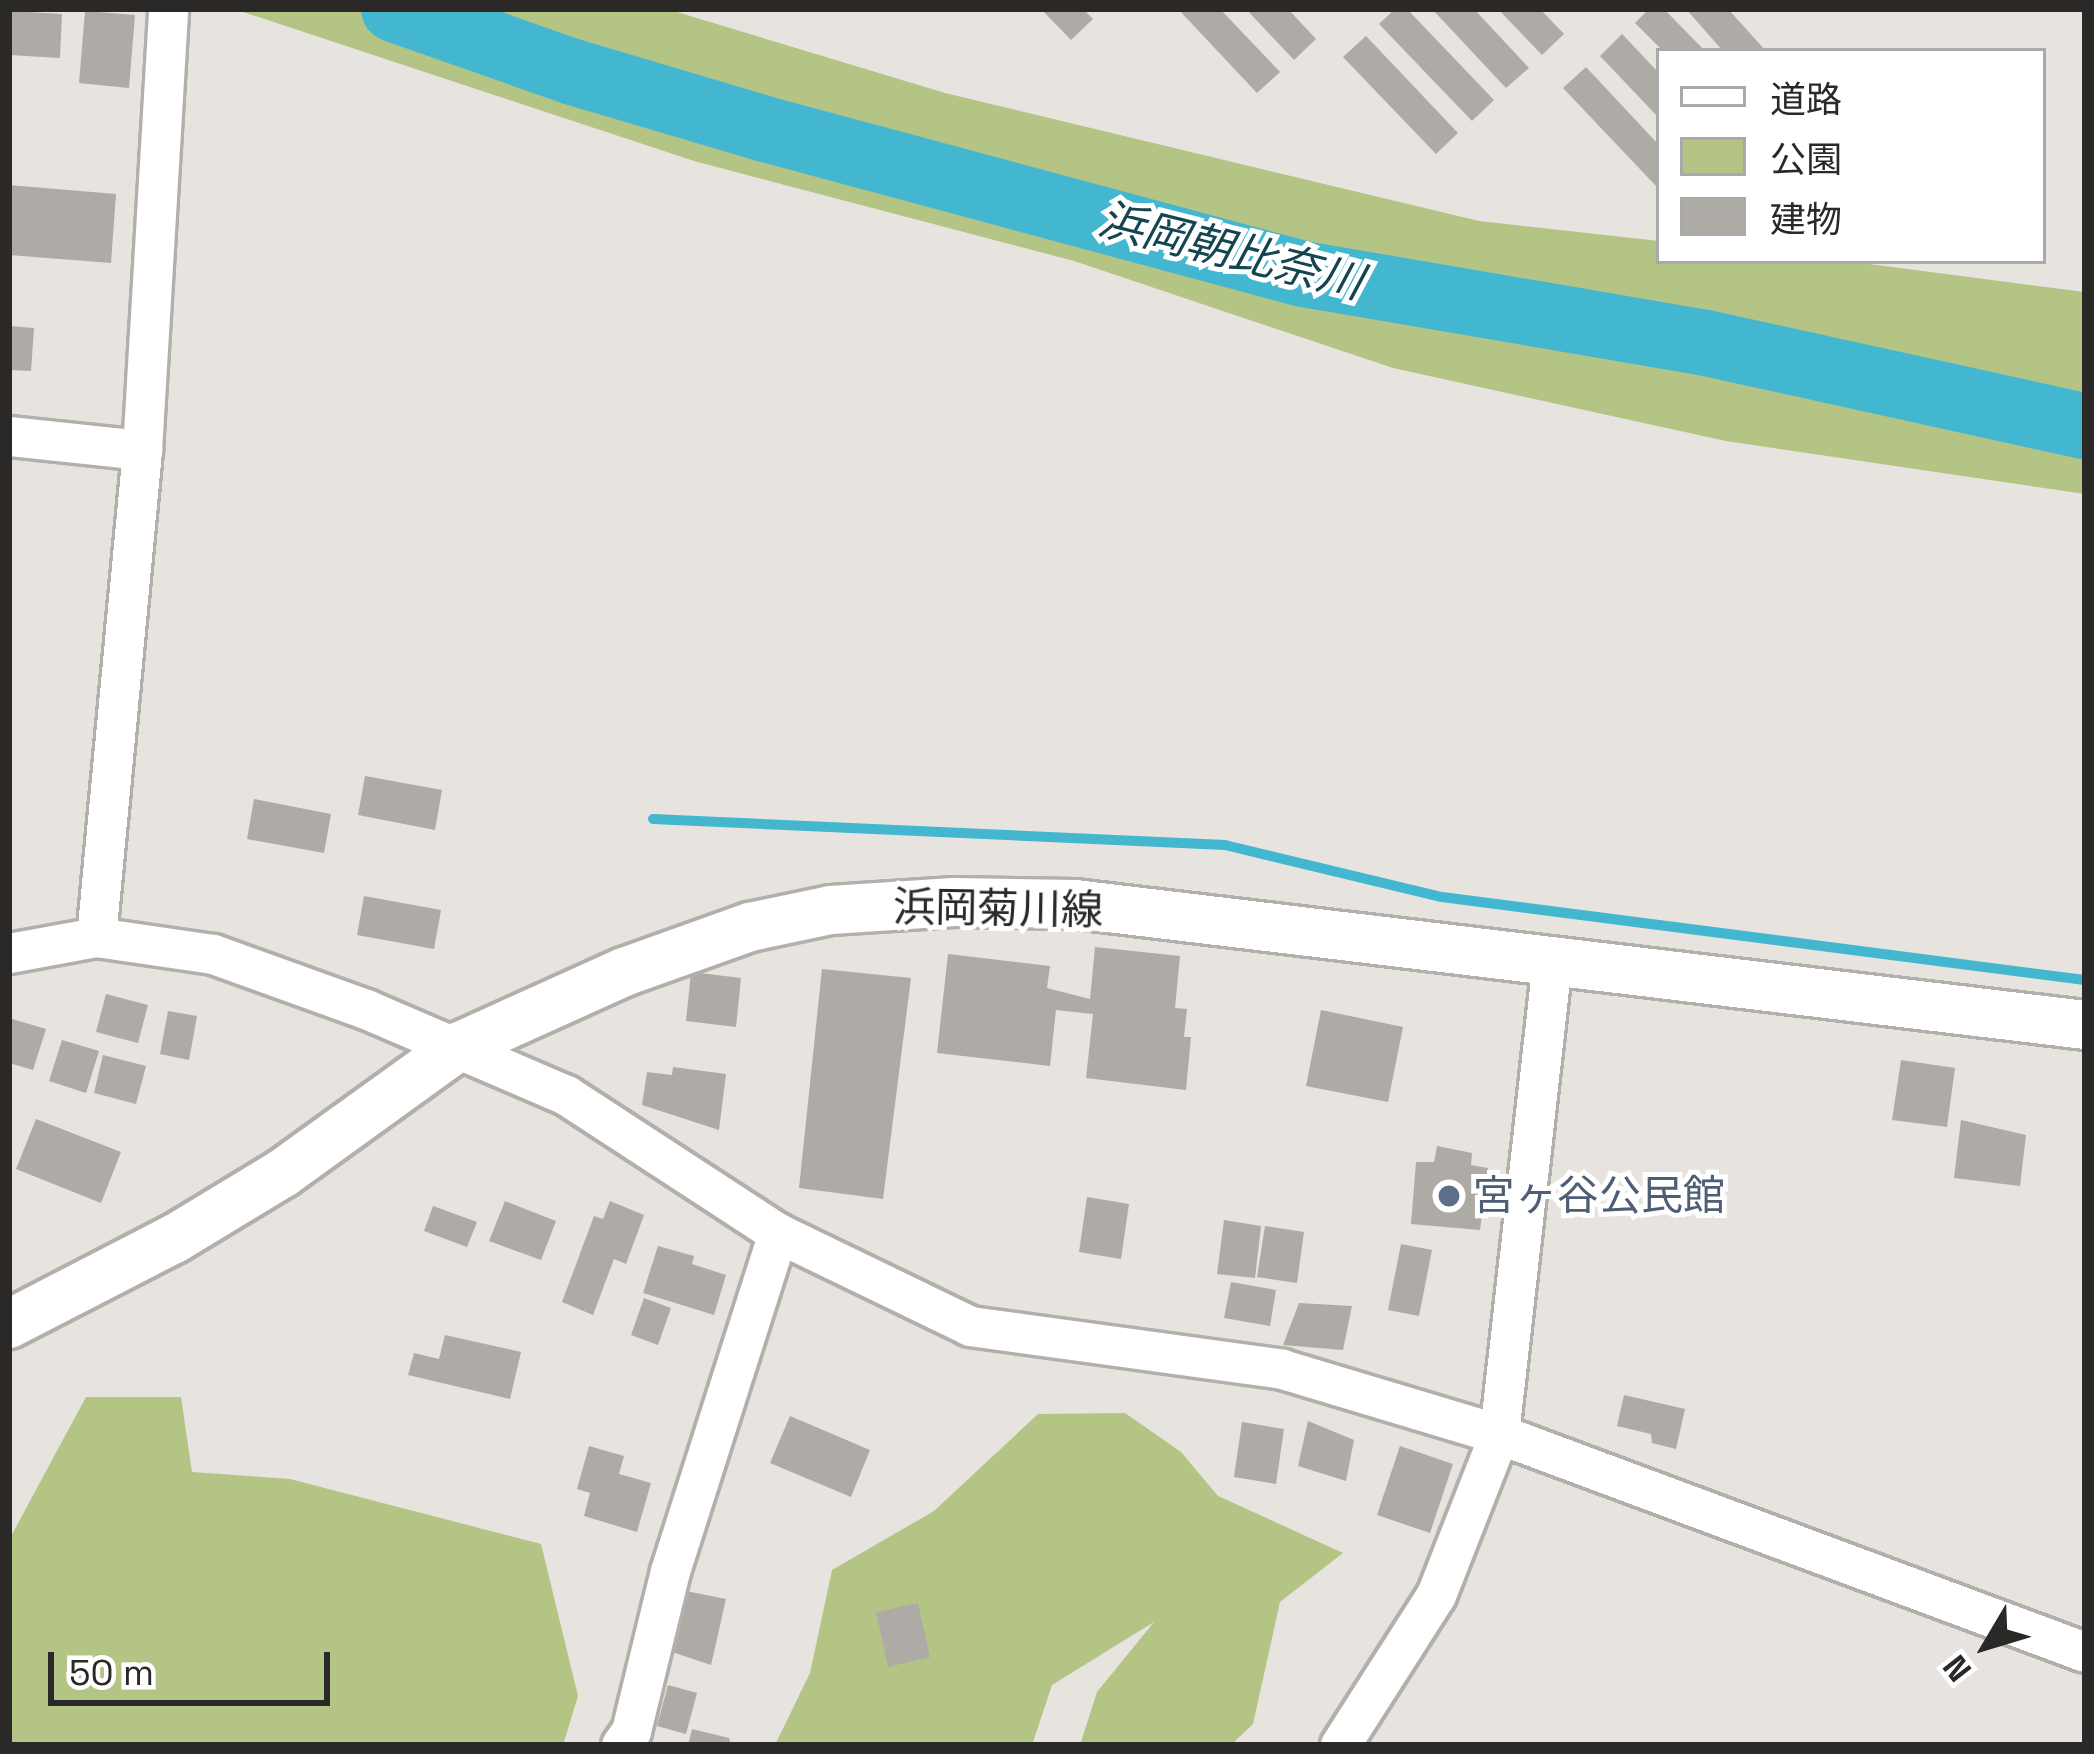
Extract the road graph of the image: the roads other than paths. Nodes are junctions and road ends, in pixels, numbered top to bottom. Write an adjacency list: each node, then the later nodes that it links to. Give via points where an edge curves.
1 (168, 9): 3 (street)
2 (9, 436): 3 (street)
3 (142, 450): 4 (street)
4 (96, 937): 5 (street); 8 (street, via 213,954)
5 (9, 953)
6 (1552, 961): 7 (main road, 浜岡菊川線); 8 (main road, 浜岡菊川線, via 1075,904 831,910 750,927 624,972); 11 (street)
7 (2085, 1025)
8 (458, 1047): 9 (street, via 566,1095); 10 (main road, 浜岡菊川線, via 283,1173)
9 (778, 1233): 11 (street, via 970,1326 1282,1369); 13 (street)
10 (9, 1324)
11 (1499, 1434): 12 (street); 14 (street, via 1436,1595)
12 (2085, 1652)
13 (621, 1745)
14 (1340, 1745)

